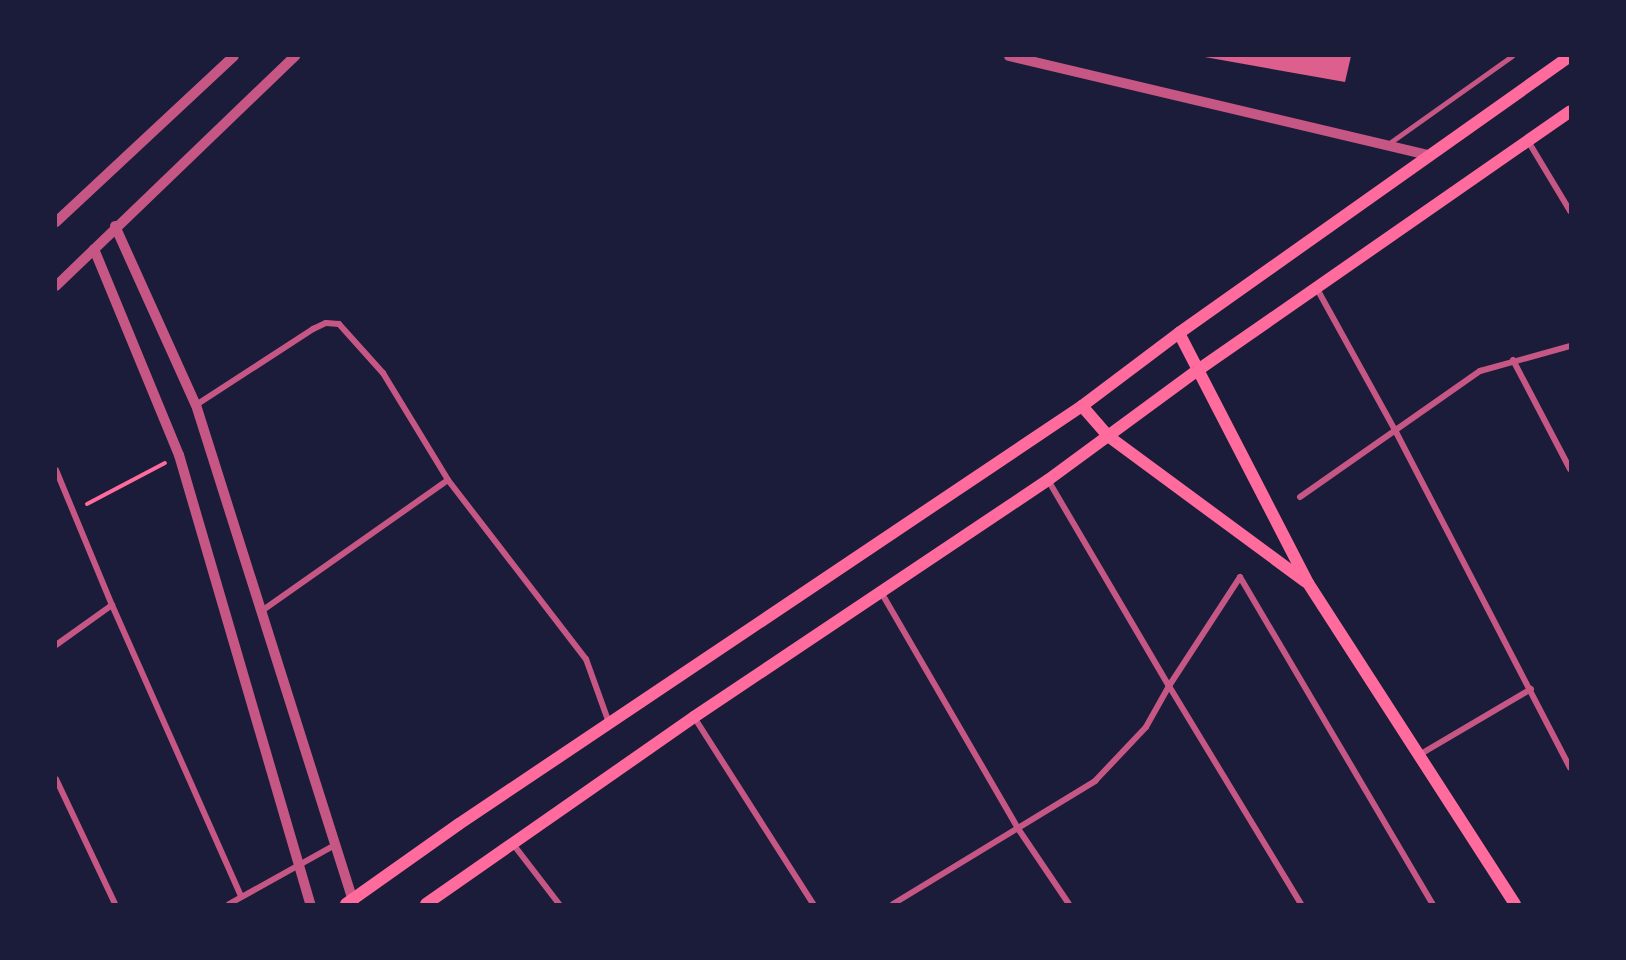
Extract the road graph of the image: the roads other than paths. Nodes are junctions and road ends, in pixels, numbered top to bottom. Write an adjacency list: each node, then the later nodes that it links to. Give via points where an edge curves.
1 (234, 56): 11 (street)
2 (295, 56): 12 (street)
3 (1009, 56): 8 (street)
4 (1512, 56): 8 (street)
5 (1570, 56): 9 (main road)
6 (1570, 111): 7 (main road)
7 (1528, 141): 10 (street); 15 (main road)
8 (1387, 145): 9 (street)
9 (1428, 155): 16 (main road)
10 (1570, 211)
11 (56, 222)
12 (115, 226): 13 (street); 20 (street)
13 (94, 249): 14 (street); 44 (street, via 179,455)
14 (56, 286)
15 (1316, 287): 19 (main road); 22 (street)
16 (1179, 333): 19 (main road); 21 (main road)
17 (1570, 346): 18 (street)
18 (1513, 360): 22 (street, via 1479,371); 24 (street)
19 (1198, 370): 23 (main road); 29 (main road)
20 (196, 405): 26 (street, via 313,329 326,323 339,324 383,373); 32 (street)
21 (1082, 406): 23 (main road); 37 (main road)
22 (1396, 432): 28 (street); 35 (street)
23 (1108, 436): 27 (main road); 29 (main road)
24 (1570, 469)
25 (56, 470): 31 (street)
26 (448, 480): 32 (street); 37 (street, via 586,660)
27 (1048, 480): 30 (main road); 34 (street)
28 (1300, 497)
29 (1308, 583): 38 (main road)
30 (880, 590): 36 (main road); 41 (street)
31 (112, 605): 33 (street); 45 (street)
32 (263, 610): 43 (street)
33 (56, 645)
34 (1168, 686): 41 (street, via 1146,727 1095,781); 55 (street); 56 (street, via 1240,577)
35 (1531, 689): 38 (street); 39 (street)
36 (694, 717): 42 (main road); 52 (street)
37 (609, 723): 46 (main road)
38 (1419, 755): 57 (main road)
39 (1570, 768)
40 (56, 779): 47 (street)
41 (1019, 830): 53 (street); 54 (street)
42 (513, 844): 50 (main road); 51 (street)
43 (336, 845): 44 (street); 46 (street)
44 (300, 863): 45 (street); 49 (street)
45 (241, 896): 48 (street)
46 (351, 903)
47 (115, 904)
48 (229, 904)
49 (310, 904)
50 (426, 904)
51 (559, 904)
52 (813, 904)
53 (893, 904)
54 (1069, 904)
55 (1301, 904)
56 (1433, 904)
57 (1515, 904)

